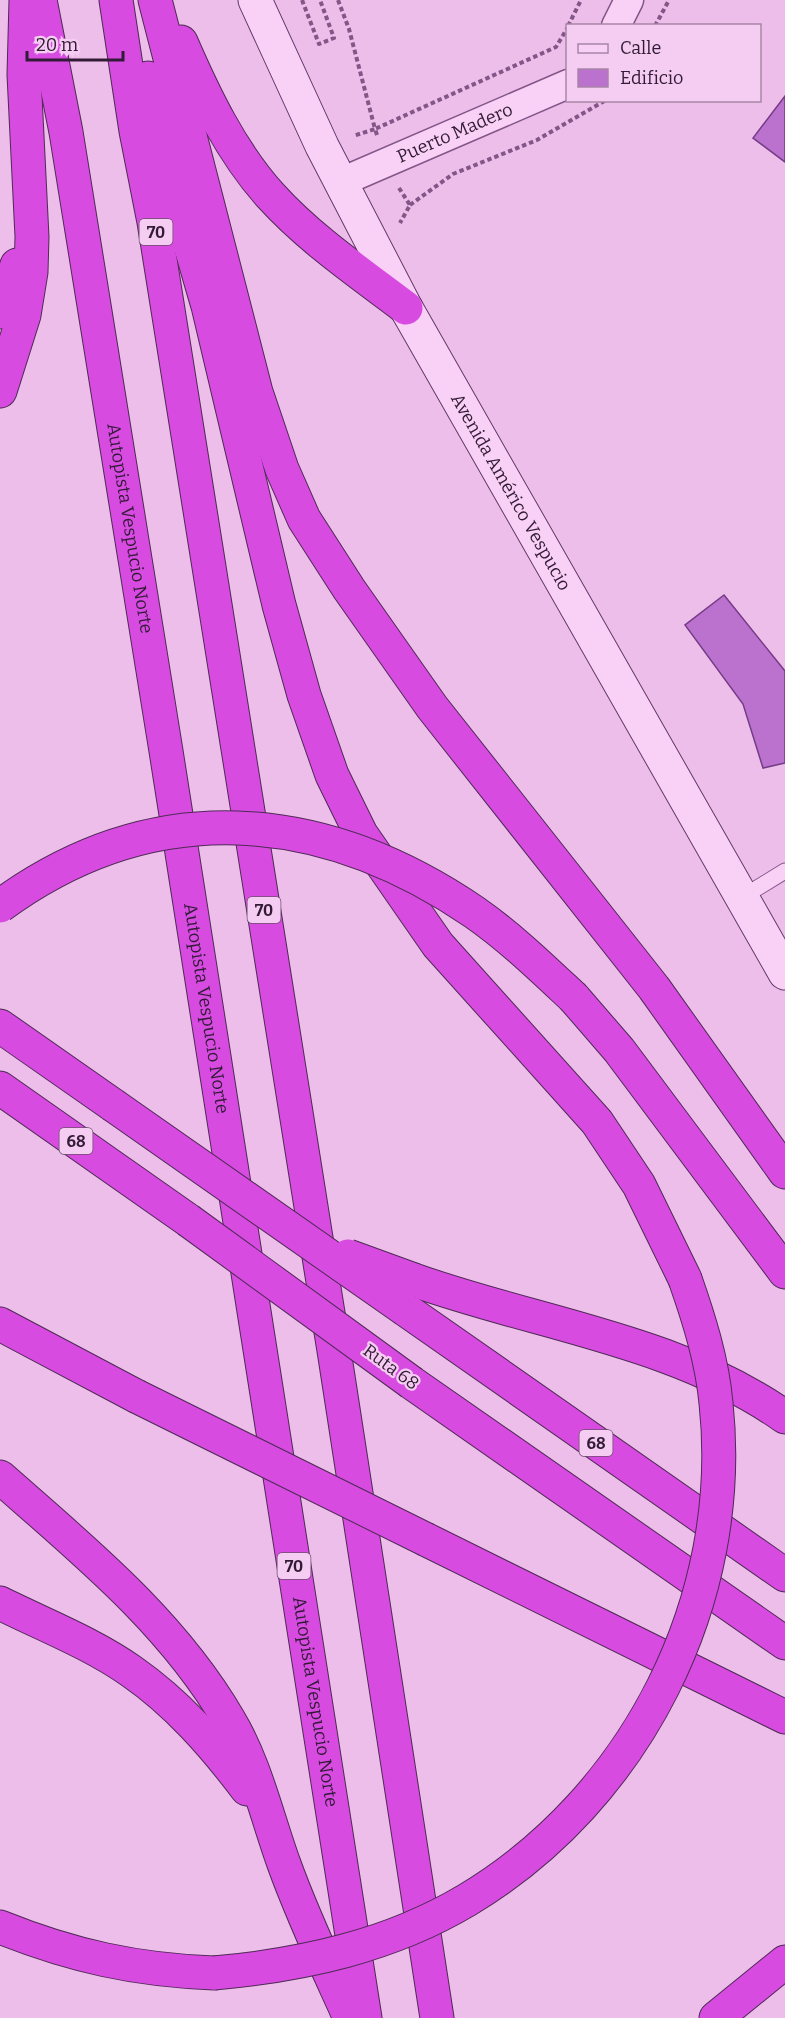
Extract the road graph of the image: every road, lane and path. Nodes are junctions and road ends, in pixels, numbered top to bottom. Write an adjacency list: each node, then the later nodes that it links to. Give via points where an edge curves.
1 (26, 0): 25 (highway, via 24,75)
2 (40, 0): 50 (highway, Autopista Vespucio Norte / 70, via 68,143)
3 (116, 0): 51 (highway, 70, via 335,1356)
4 (130, 0): 47 (highway, bridge, via 279,605 307,706 332,775 361,834 438,945 597,1122 639,1185 685,1279 707,1350 716,1402 719,1480 703,1586 689,1631 647,1718 621,1758 551,1836 511,1870 444,1912 369,1944 319,1959 214,1973 91,1958)
5 (154, 0): 36 (highway, via 256,392 304,519 432,706 654,988)
6 (162, 0): 27 (highway, via 200,86 236,148 271,196 316,238)
7 (255, 0): 21 (main road, Avenida Américo Vespucio)
8 (302, 0): 9 (path, via 319,44 334,38)
9 (320, 0)
10 (338, 0): 20 (path)
11 (581, 0): 14 (path)
12 (629, 0): 15 (street)
13 (669, 0): 16 (path)
14 (569, 24)
15 (617, 24)
16 (656, 24)
17 (566, 30): 20 (path, via 556,47)
18 (566, 84): 22 (street, Puerto Madero)
19 (603, 102): 24 (path, via 537,140 453,174)
20 (375, 129): 21 (path); 22 (path)
21 (322, 146): 23 (main road, Avenida Américo Vespucio)
22 (384, 164): 23 (street, Puerto Madero); 24 (path)
23 (341, 182): 27 (main road, Avenida Américo Vespucio)
24 (410, 205): 26 (path)
25 (30, 208): 28 (highway, via 13,282); 29 (highway, via 31,272 19,333)
26 (397, 228)
27 (406, 308): 31 (main road, Avenida Américo Vespucio)
28 (0, 312)
29 (0, 392)
30 (785, 871): 31 (lane)
31 (741, 898): 33 (main road, Avenida Américo Vespucio)
32 (0, 906): 37 (highway, bridge, via 58,868 122,842 193,828 266,829 302,835 349,849 439,890 508,937 574,999 619,1050)
33 (785, 973)
34 (0, 1026): 38 (highway, 68, bridge, via 299,1237)
35 (0, 1088): 44 (highway, Ruta 68 / 68, bridge, via 412,1383)
36 (785, 1172)
37 (785, 1272)
38 (410, 1295): 40 (highway, via 493,1307 626,1344 728,1382); 42 (highway, 68)
39 (0, 1324): 45 (highway, bridge, via 136,1396)
40 (785, 1417)
41 (0, 1477): 46 (highway, via 128,1592 193,1665 242,1744)
42 (785, 1575)
43 (0, 1603): 46 (highway, via 130,1670 162,1695 220,1754)
44 (785, 1643)
45 (785, 1717)
46 (271, 1829): 49 (highway, via 298,1903)
47 (0, 1927)
48 (785, 1962): 52 (highway)
49 (350, 2018)
50 (366, 2018)
51 (437, 2018)
52 (716, 2018)

